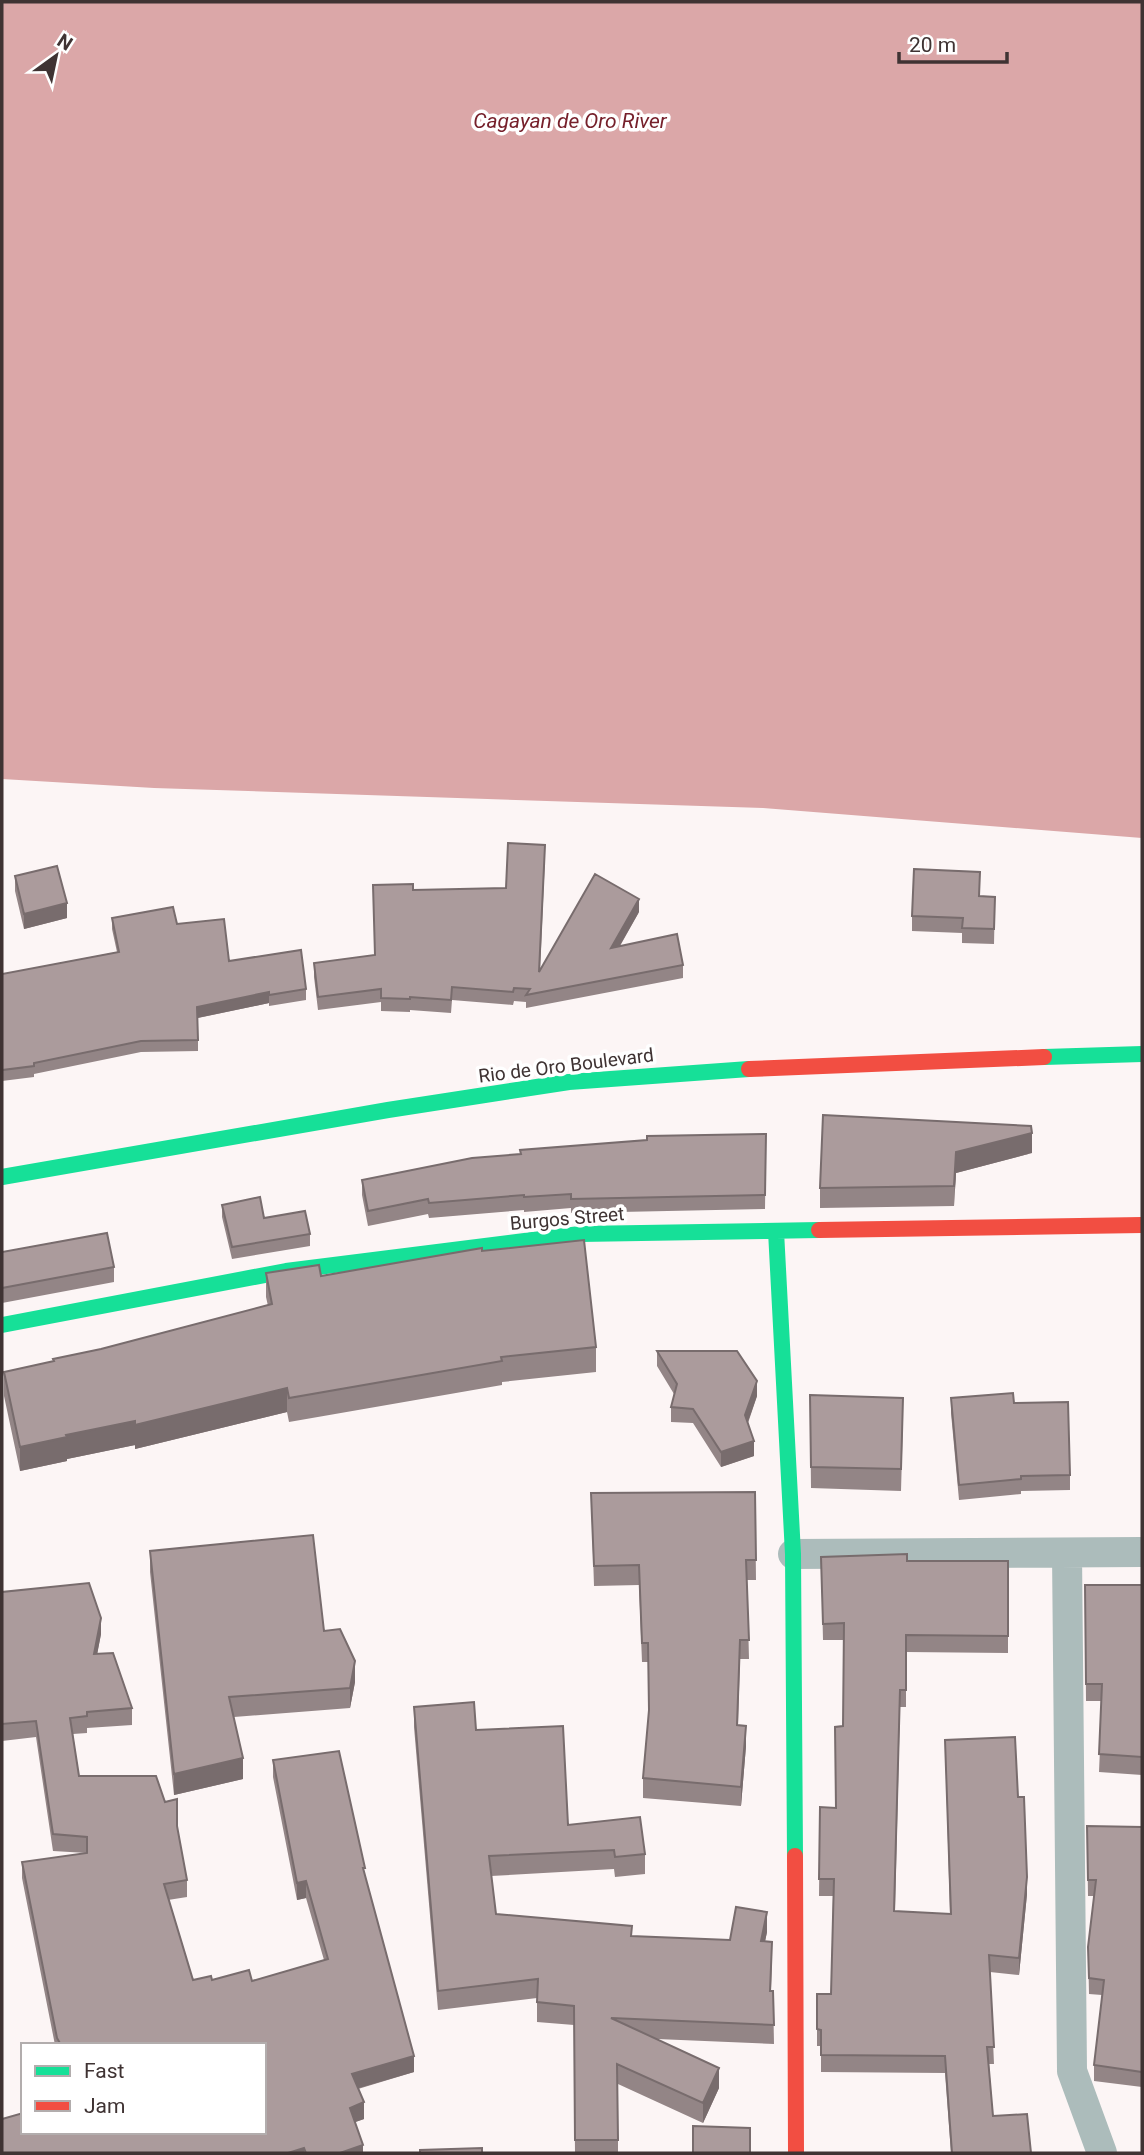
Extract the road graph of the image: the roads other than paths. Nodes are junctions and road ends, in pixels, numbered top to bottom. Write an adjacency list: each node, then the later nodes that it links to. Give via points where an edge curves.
1 (1142, 1054): 2 (street, Rio de Oro Boulevard, via 791,1066 569,1082)
2 (2, 1178)
3 (1142, 1225): 4 (street, Burgos Street)
4 (776, 1231): 5 (street, Burgos Street, via 580,1234 286,1271); 8 (street)
5 (2, 1325)
6 (1142, 1552): 7 (street)
7 (1067, 1553): 8 (street); 10 (street, via 1072,2071)
8 (793, 1554): 9 (street)
9 (796, 2153)
10 (1102, 2153)

